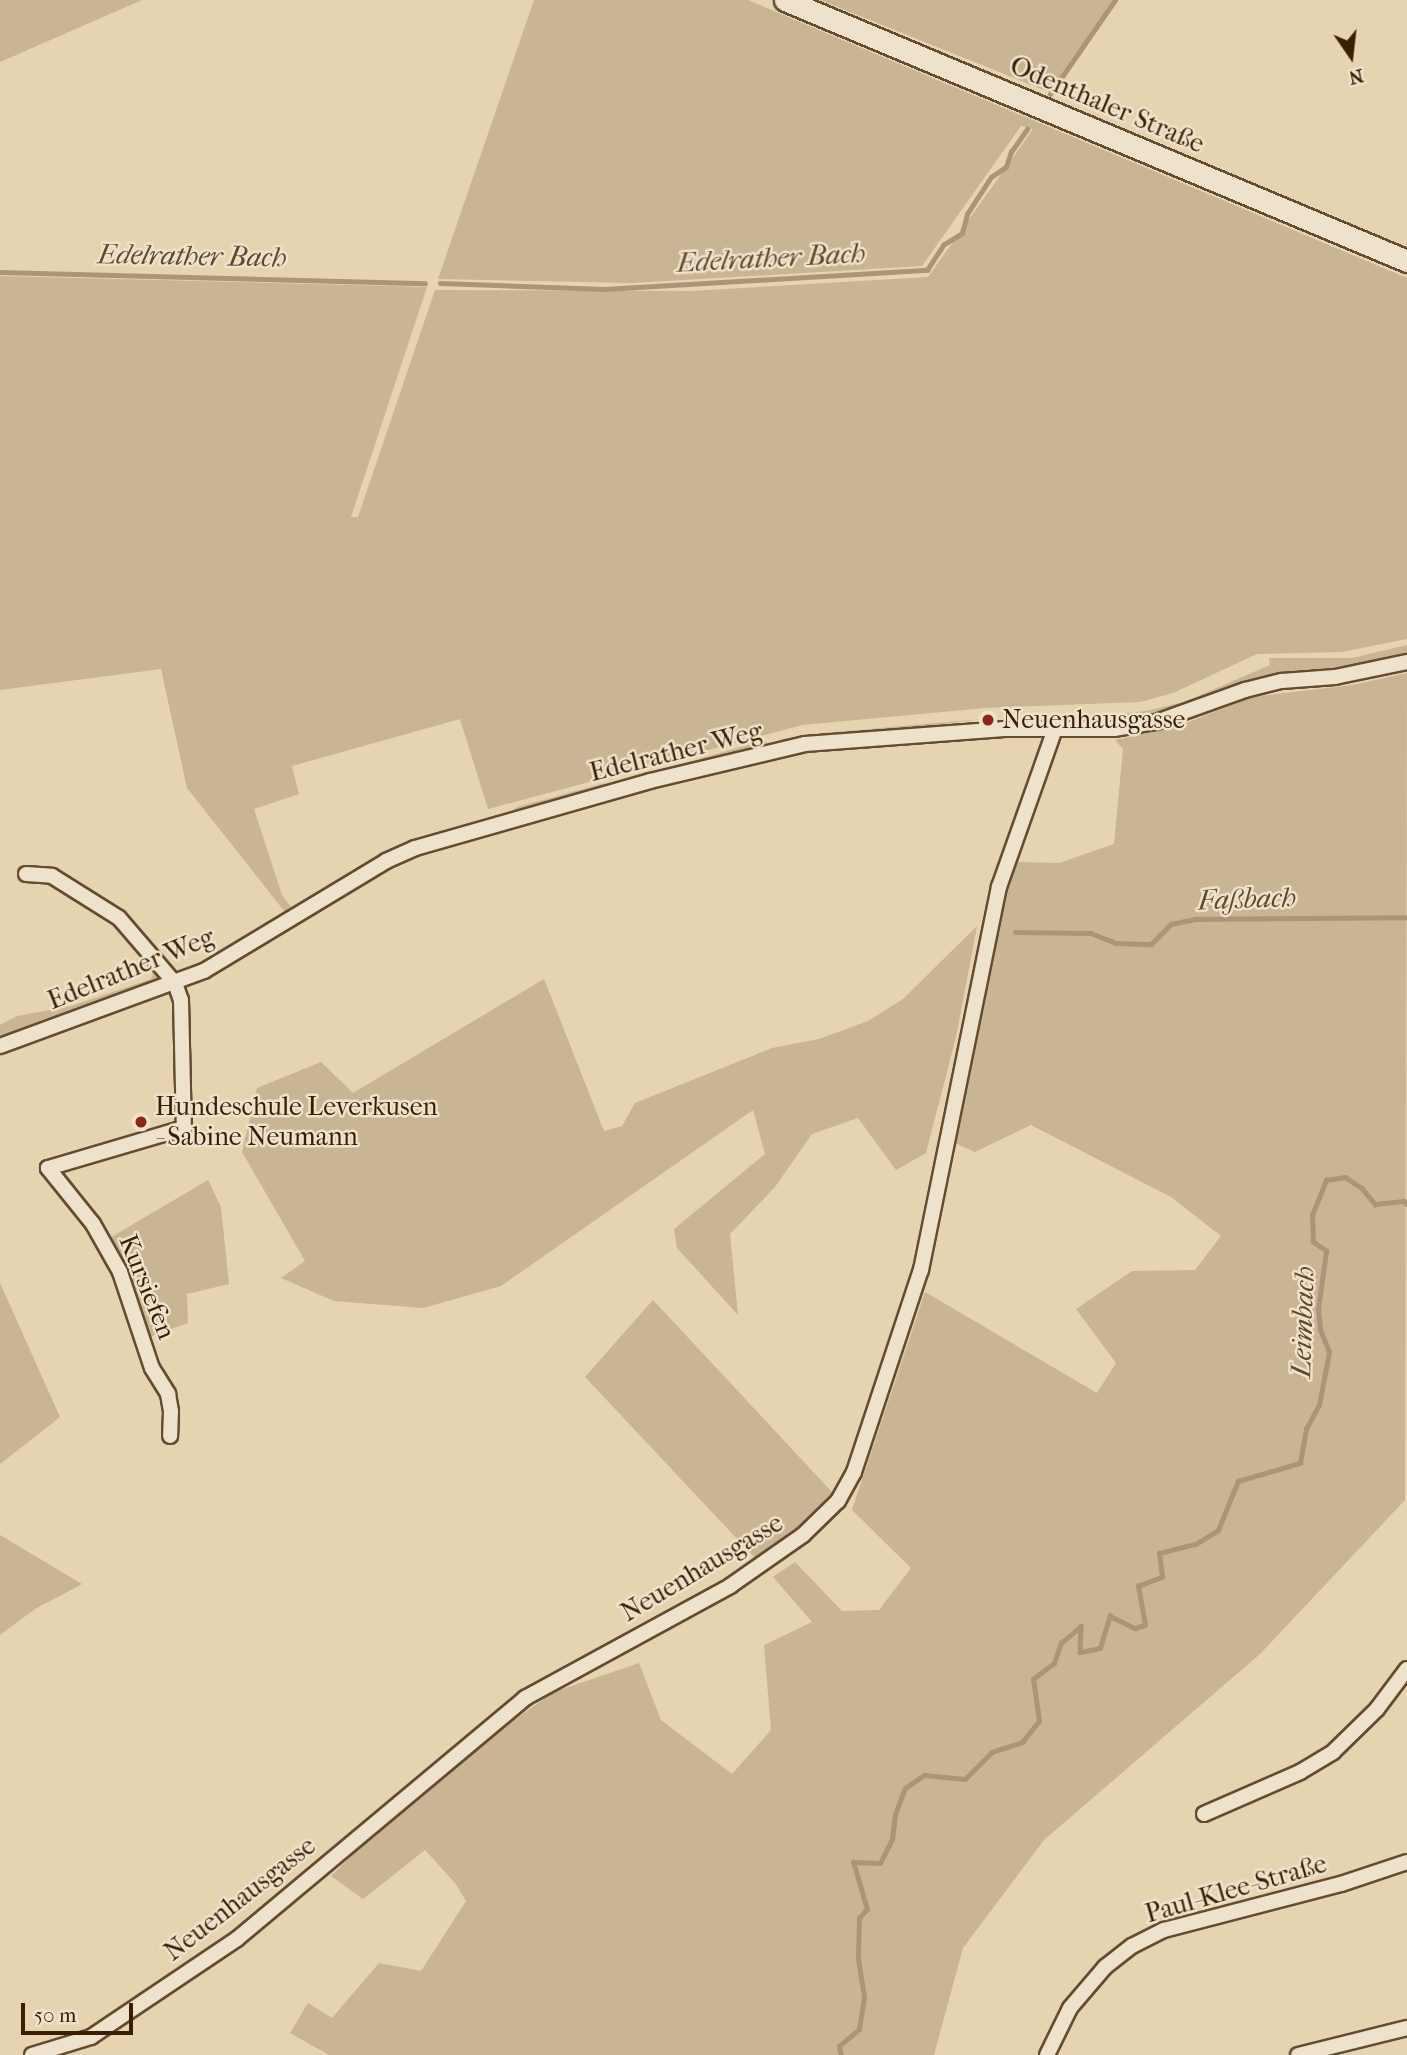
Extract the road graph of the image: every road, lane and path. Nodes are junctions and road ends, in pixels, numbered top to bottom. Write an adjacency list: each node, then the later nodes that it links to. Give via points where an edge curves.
1 (785, 0): 2 (main road, Odenthaler Straße)
2 (1407, 261)
3 (1407, 662): 4 (street, Edelrather Weg, via 1335,677 1282,681 1156,722 1114,729)
4 (1055, 729): 6 (street, Edelrather Weg, via 805,744 650,781 415,848 216,965); 13 (street, Neuenhausgasse, via 999,887 921,1270 854,1472 838,1501 803,1535 730,1586 525,1698 237,1939 91,2037)
5 (26, 874): 6 (street, via 52,876 119,918)
6 (175, 983): 7 (street, Edelrather Weg); 8 (street, Kursiefen, via 181,1000 184,1128 48,1168 93,1224 120,1272 152,1368 168,1394)
7 (0, 1046)
8 (170, 1436)
9 (1407, 1669): 10 (street, via 1377,1709 1333,1752 1300,1772)
10 (1204, 1814)
11 (1407, 1862): 14 (street, Paul-Klee-Straße, via 1164,1930 1132,1946 1105,1967 1070,2008)
12 (1407, 2028): 15 (street)
13 (32, 2055)
14 (1047, 2055)
15 (1298, 2055)

